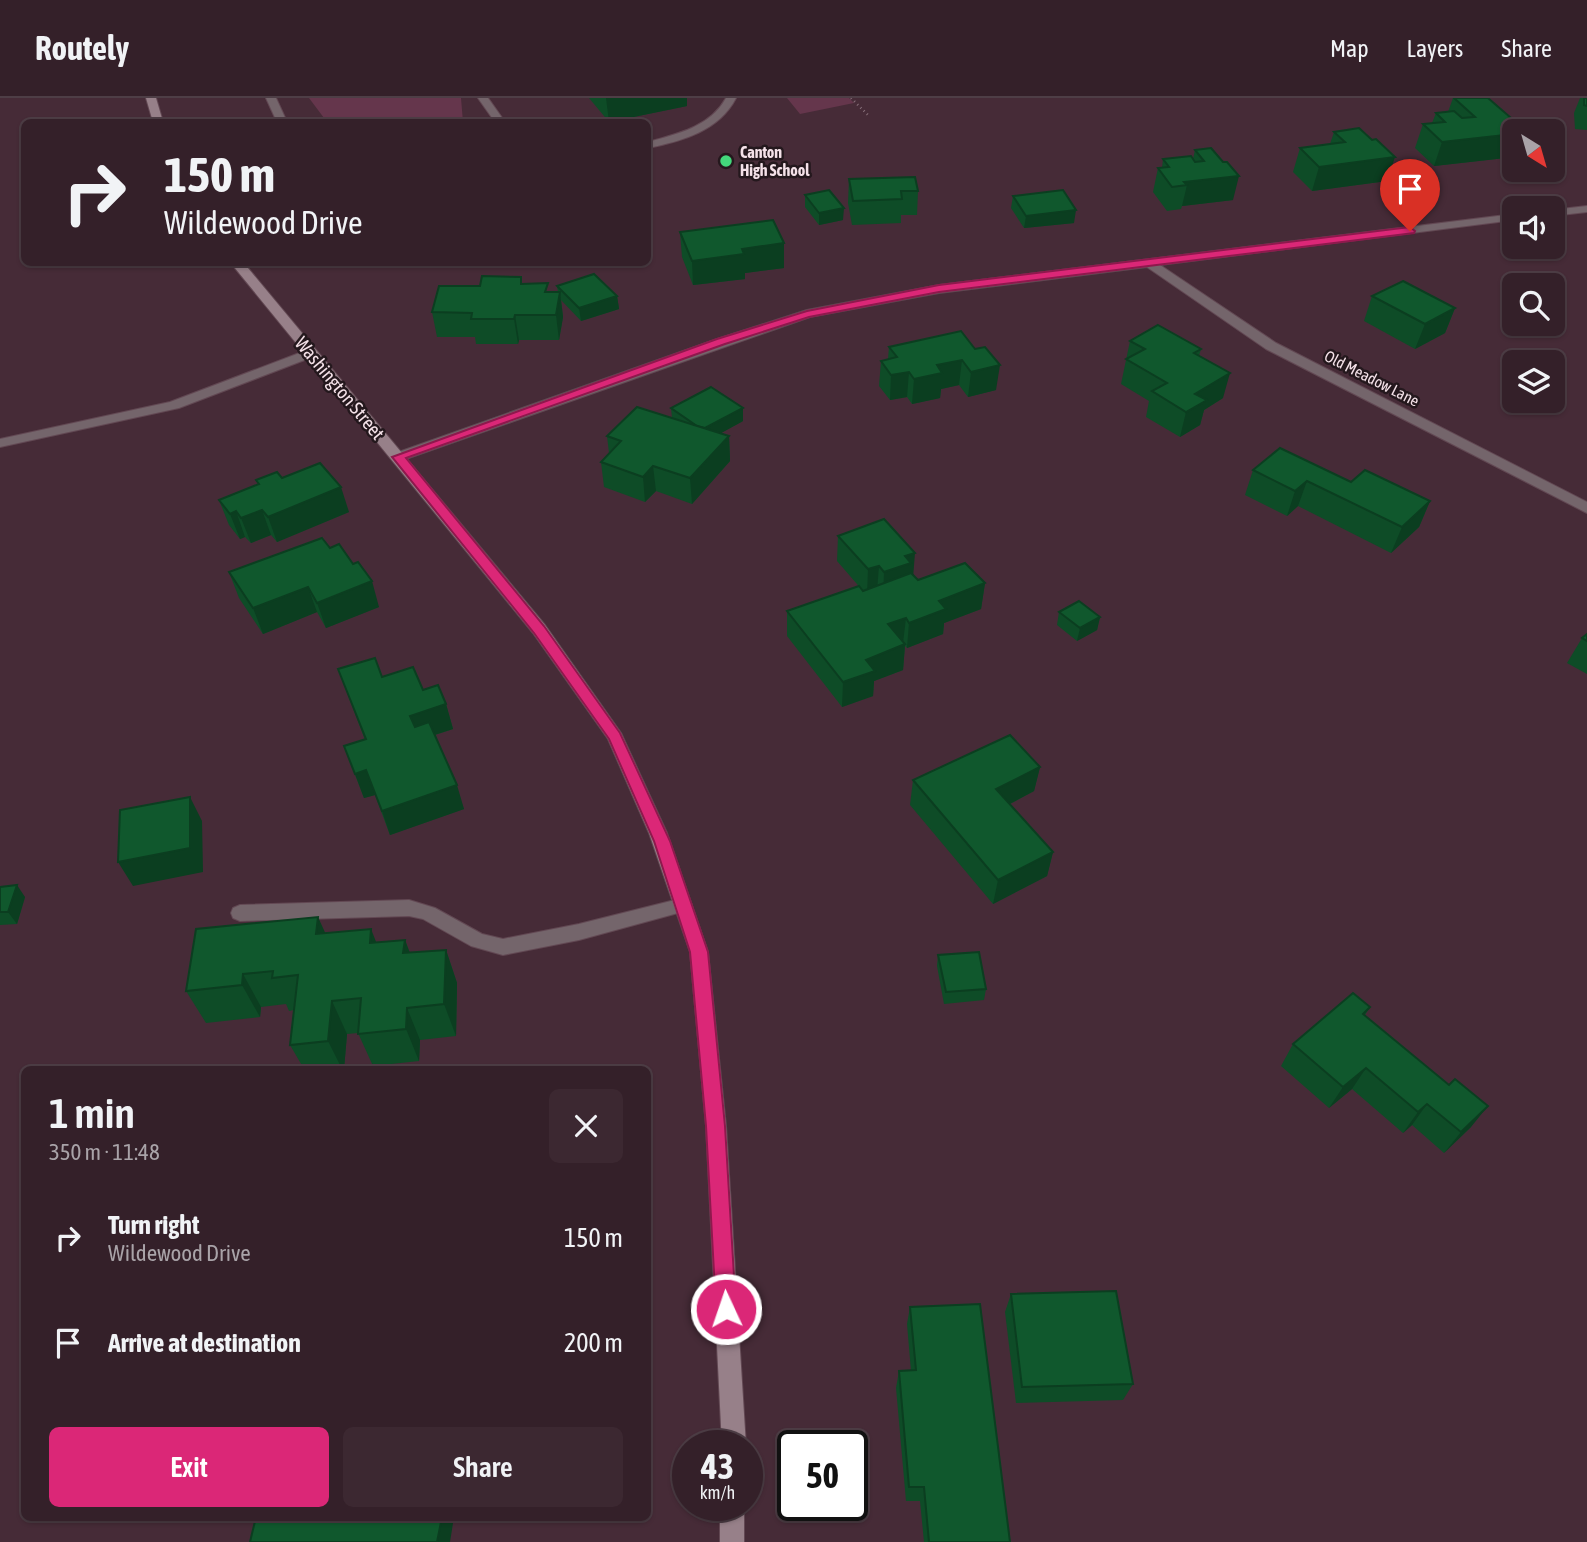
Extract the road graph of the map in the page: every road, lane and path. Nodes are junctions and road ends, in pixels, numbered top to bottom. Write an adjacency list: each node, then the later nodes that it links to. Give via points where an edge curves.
1 (151, 98): 7 (main road)
2 (271, 98): 8 (street)
3 (483, 98): 9 (street)
4 (731, 98): 10 (street, via 714,120)
5 (851, 98): 6 (path)
6 (869, 116)
7 (157, 119)
8 (281, 119)
9 (498, 119)
10 (651, 144)
11 (1587, 209): 12 (street)
12 (1565, 212)
13 (1502, 219): 14 (street)
14 (1150, 264): 18 (street, via 939,289 807,314); 19 (street, Old Meadow Lane, via 1271,346)
15 (243, 266): 16 (main road, Washington Street)
16 (310, 353): 17 (street, via 174,405); 18 (main road, Washington Street)
17 (0, 443)
18 (398, 457): 20 (main road, Washington Street, via 539,629 615,737 662,841)
19 (1587, 508)
20 (683, 905): 21 (street, via 503,947 478,941 409,908); 22 (main road, Washington Street, via 699,952 716,1126)
21 (240, 913)
22 (732, 1430)
23 (732, 1521): 24 (main road)
24 (732, 1542)

